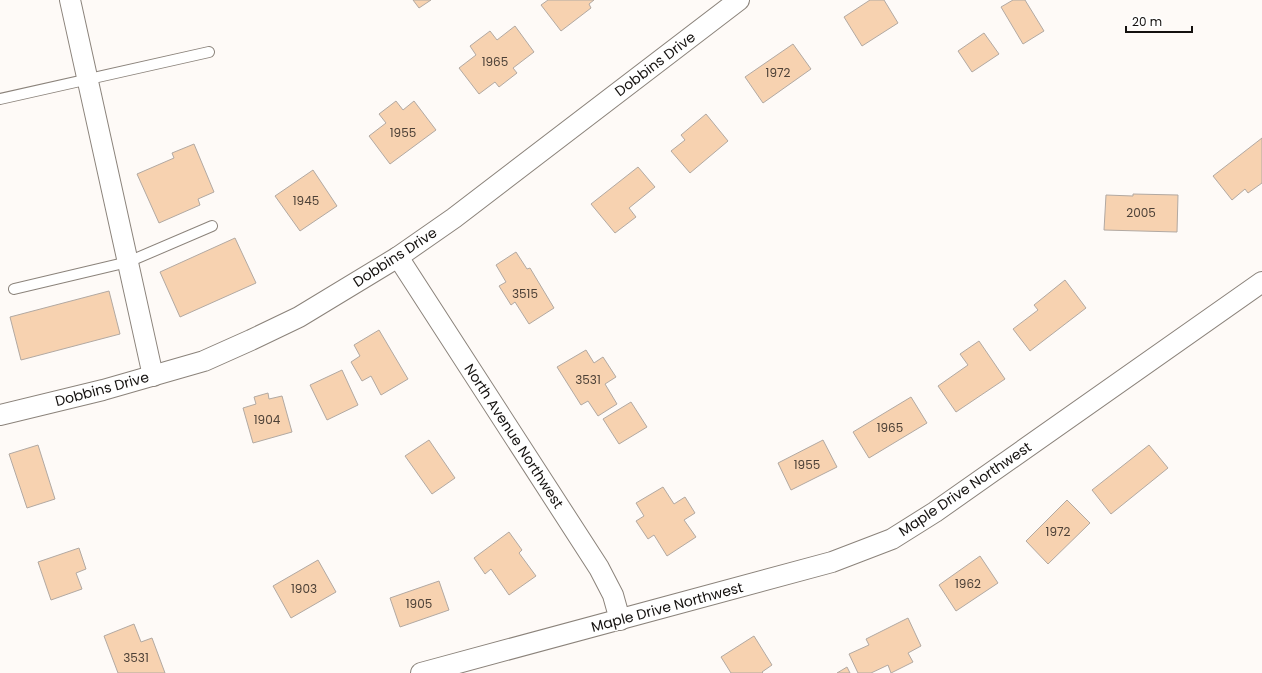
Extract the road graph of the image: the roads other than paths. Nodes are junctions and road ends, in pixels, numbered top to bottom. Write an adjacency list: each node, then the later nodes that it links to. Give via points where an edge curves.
1 (70, 0): 4 (street)
2 (739, 0): 7 (street, Dobbins Drive, via 460,213)
3 (209, 52): 4 (lane)
4 (86, 80): 5 (lane); 8 (street)
5 (0, 99)
6 (212, 226): 8 (lane)
7 (398, 257): 11 (street, Dobbins Drive, via 299,317 204,361); 13 (street, North Avenue Northwest, via 599,568 613,595)
8 (128, 262): 10 (lane); 11 (street)
9 (1262, 282): 13 (street, Maple Drive Northwest, via 892,539 832,562)
10 (14, 288)
11 (152, 376): 12 (street, Dobbins Drive, via 103,390)
12 (1, 411)
13 (620, 620): 14 (street, Maple Drive Northwest)
14 (422, 673)

